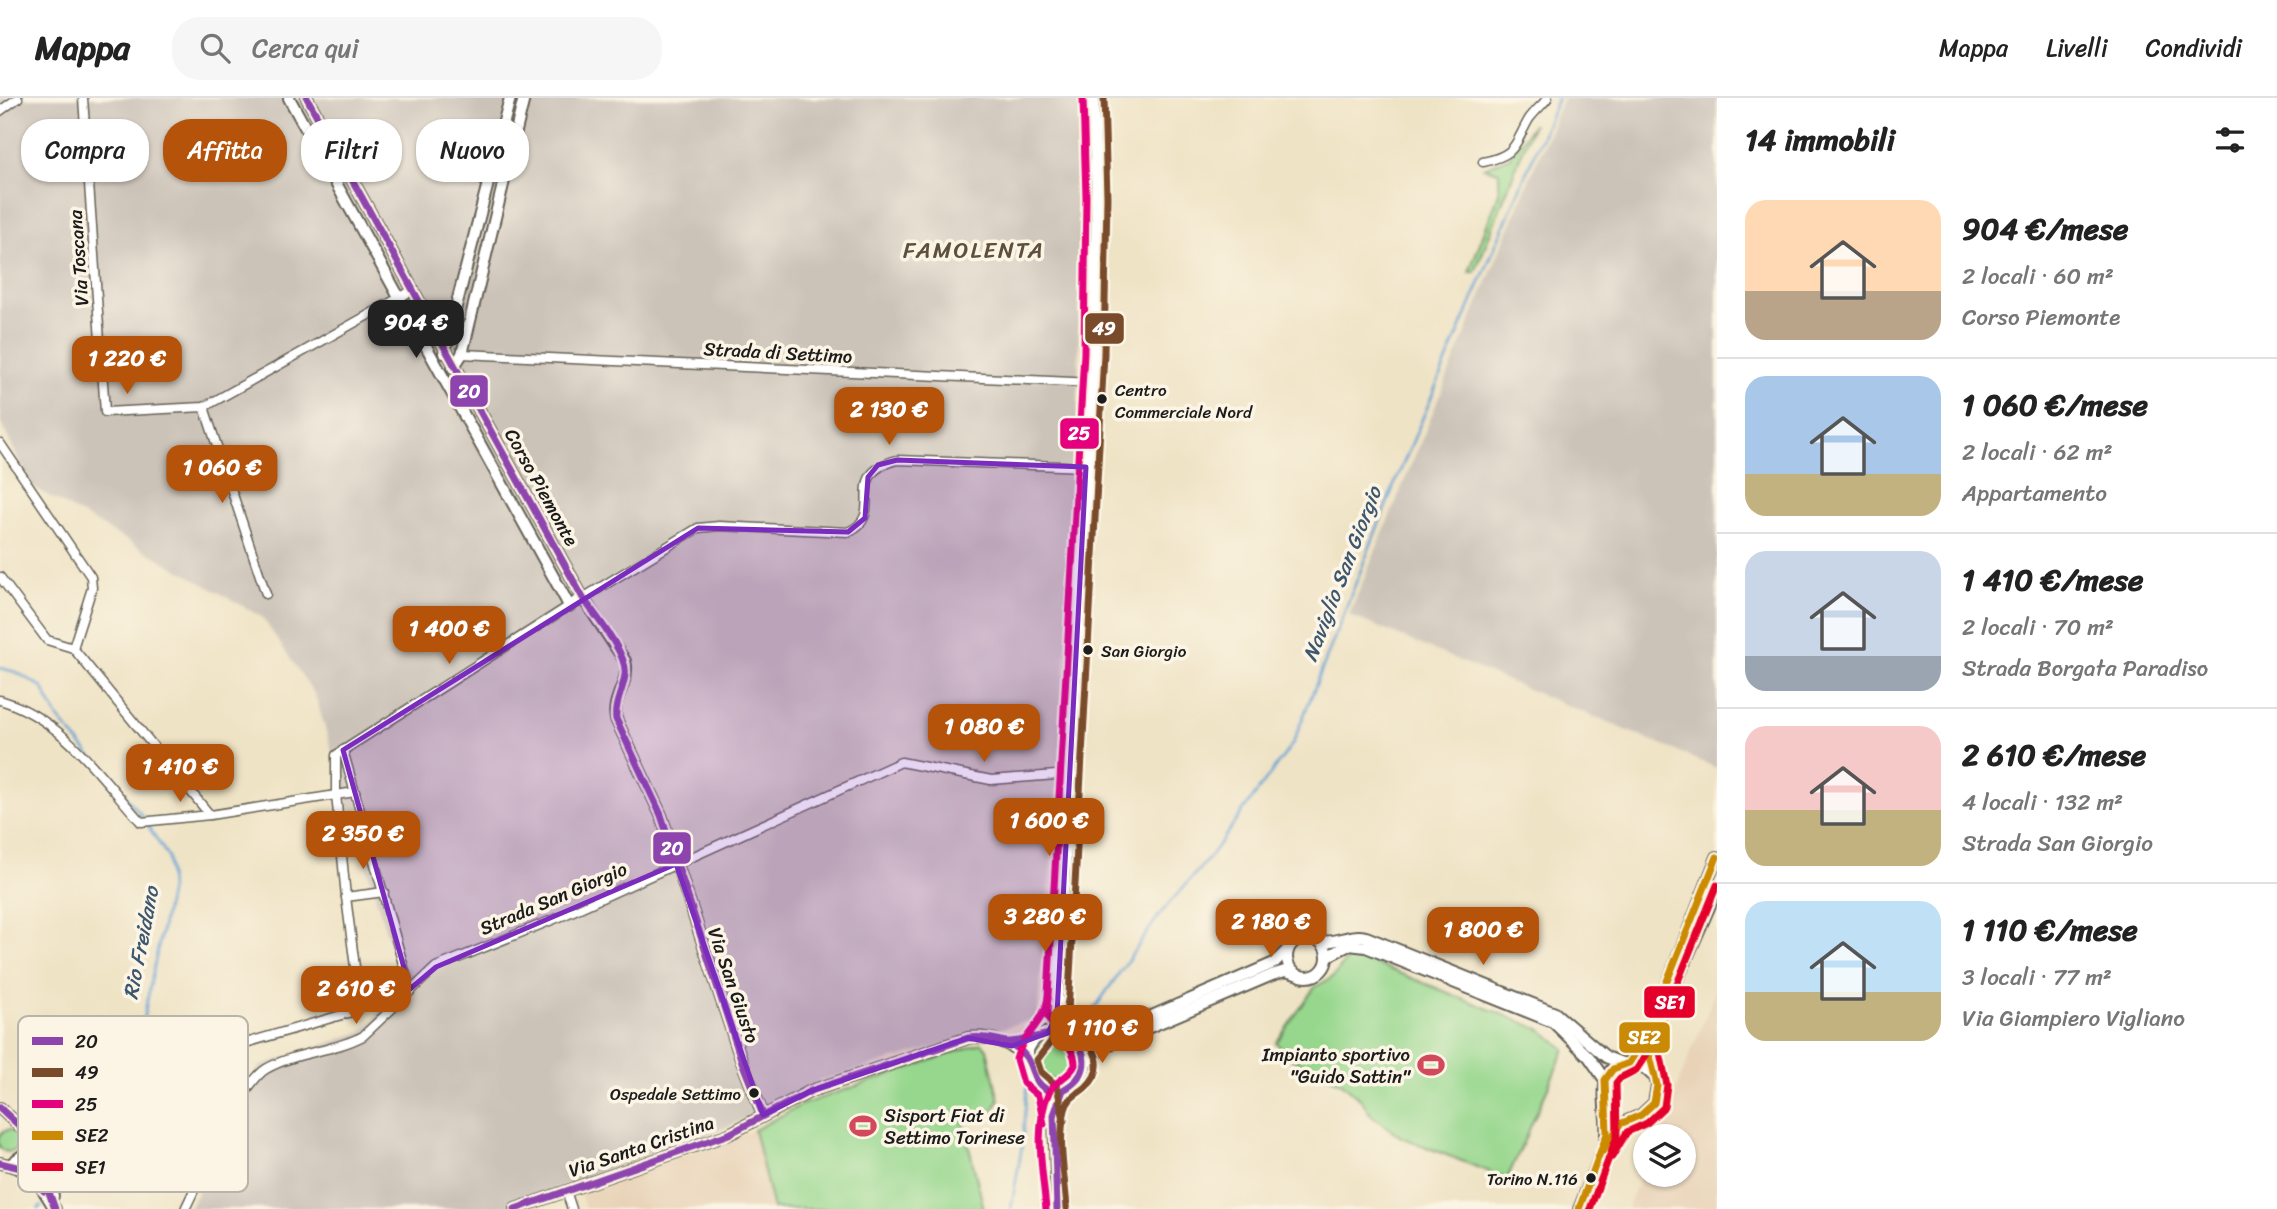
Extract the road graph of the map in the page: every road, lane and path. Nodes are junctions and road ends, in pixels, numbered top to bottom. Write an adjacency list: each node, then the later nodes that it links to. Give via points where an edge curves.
1 (18, 98): 9 (street)
2 (83, 98): 29 (street, Via Toscana, via 105,412)
3 (289, 98): 13 (street, Corso Piemonte)
4 (307, 98): 10 (street, Corso Piemonte)
5 (510, 98): 11 (street)
6 (524, 98): 12 (street)
7 (1093, 98): 28 (street, via 1097,197)
8 (1548, 98): 14 (street, via 1515,148 1497,158)
9 (0, 111)
10 (319, 119)
11 (505, 119)
12 (519, 119)
13 (301, 120)
14 (1484, 158)
15 (335, 182): 22 (street, Corso Piemonte)
16 (354, 182): 21 (street, Corso Piemonte)
17 (489, 182): 19 (street)
18 (503, 182): 20 (street)
19 (470, 258): 20 (street); 23 (street)
20 (485, 259): 24 (street)
21 (413, 290): 22 (street, Via Toscana); 23 (street, Corso Piemonte)
22 (399, 298): 25 (street, Corso Piemonte); 29 (street, Via Toscana)
23 (446, 349): 25 (street); 26 (street, Corso Piemonte)
24 (463, 354): 26 (street); 28 (street, Strada di Settimo)
25 (437, 365): 27 (street, Corso Piemonte)
26 (455, 365): 27 (street); 32 (street, Corso Piemonte)
27 (444, 378): 33 (street, Corso Piemonte)
28 (1093, 383): 31 (street)
29 (204, 407): 35 (street)
30 (0, 443): 38 (street, via 91,577)
31 (1086, 467): 36 (street, via 897,460 878,465 868,477 865,518 858,528 848,532 698,528); 41 (street)
32 (542, 525): 33 (street); 36 (street, Corso Piemonte)
33 (529, 533): 37 (street, Corso Piemonte)
34 (0, 577): 38 (street, via 47,640)
35 (266, 594)
36 (583, 598): 37 (street); 46 (street, Corso Piemonte, via 628,669 615,716 661,815)
37 (569, 606): 40 (street)
38 (73, 648): 44 (street)
39 (0, 700): 44 (street, via 50,723 141,822)
40 (343, 750): 42 (street); 43 (street, via 334,761)
41 (1069, 774): 46 (street, Strada San Giorgio, via 991,780 901,762); 55 (street)
42 (355, 792): 43 (street); 48 (street)
43 (336, 794): 44 (street); 49 (street)
44 (210, 815)
45 (1717, 857): 64 (street, via 1642,1043)
46 (676, 864): 54 (street, Strada San Giorgio, via 436,967); 72 (street, Via San Giusto)
47 (1717, 889): 65 (street, via 1654,1030 1648,1048)
48 (384, 892): 49 (street); 54 (street)
49 (346, 897): 59 (street, via 360,1006)
50 (1321, 941): 51 (street, via 1304,937); 52 (street); 64 (street, via 1366,937 1555,1013 1606,1057)
51 (1288, 949): 53 (street, via 1288,963); 60 (street, via 1274,963 1092,1042)
52 (1328, 956): 53 (street, via 1320,973 1308,978); 66 (street, via 1349,945 1366,947 1548,1019)
53 (1296, 974): 63 (street, via 1280,972 1131,1035 1100,1049)
54 (410, 989): 67 (street, Strada San Giorgio, via 352,1042 276,1064 258,1075)
55 (1057, 1014): 56 (street); 57 (street)
56 (1048, 1033): 57 (street); 58 (street)
57 (1067, 1033): 60 (street)
58 (1035, 1040): 61 (street, Via Santa Cristina); 62 (street)
59 (248, 1042)
60 (1079, 1042): 63 (street)
61 (1012, 1046): 62 (street); 72 (street, Via Santa Cristina, via 988,1038 968,1038 811,1091)
62 (1026, 1060): 68 (street, via 1032,1079)
63 (1086, 1063): 69 (street, via 1079,1081)
64 (1626, 1063): 65 (street, via 1643,1066); 66 (street, via 1613,1069)
65 (1654, 1077): 74 (street, via 1654,1102)
66 (1605, 1080): 70 (street)
67 (248, 1089)
68 (1047, 1090): 69 (street); 73 (street)
69 (1063, 1090): 73 (street)
70 (1608, 1105): 74 (street, via 1619,1115); 78 (street, via 1607,1134)
71 (0, 1108): 75 (street)
72 (763, 1115): 83 (street, Via Santa Cristina, via 729,1134)
73 (1054, 1115): 91 (street)
74 (1633, 1117): 78 (street, via 1615,1130)
75 (13, 1120): 76 (street); 77 (street)
76 (0, 1121)
77 (18, 1123)
78 (1599, 1160): 92 (street)
79 (18, 1161): 81 (street)
80 (0, 1163): 81 (street)
81 (12, 1164): 82 (street)
82 (18, 1168)
83 (566, 1191): 89 (street, Via Santa Cristina); 90 (street)
84 (44, 1192): 87 (street)
85 (49, 1192): 87 (street)
86 (194, 1192): 88 (street, Strada San Giorgio)
87 (55, 1209)
88 (185, 1209)
89 (515, 1209)
90 (572, 1209)
91 (1057, 1209)
92 (1579, 1209)

